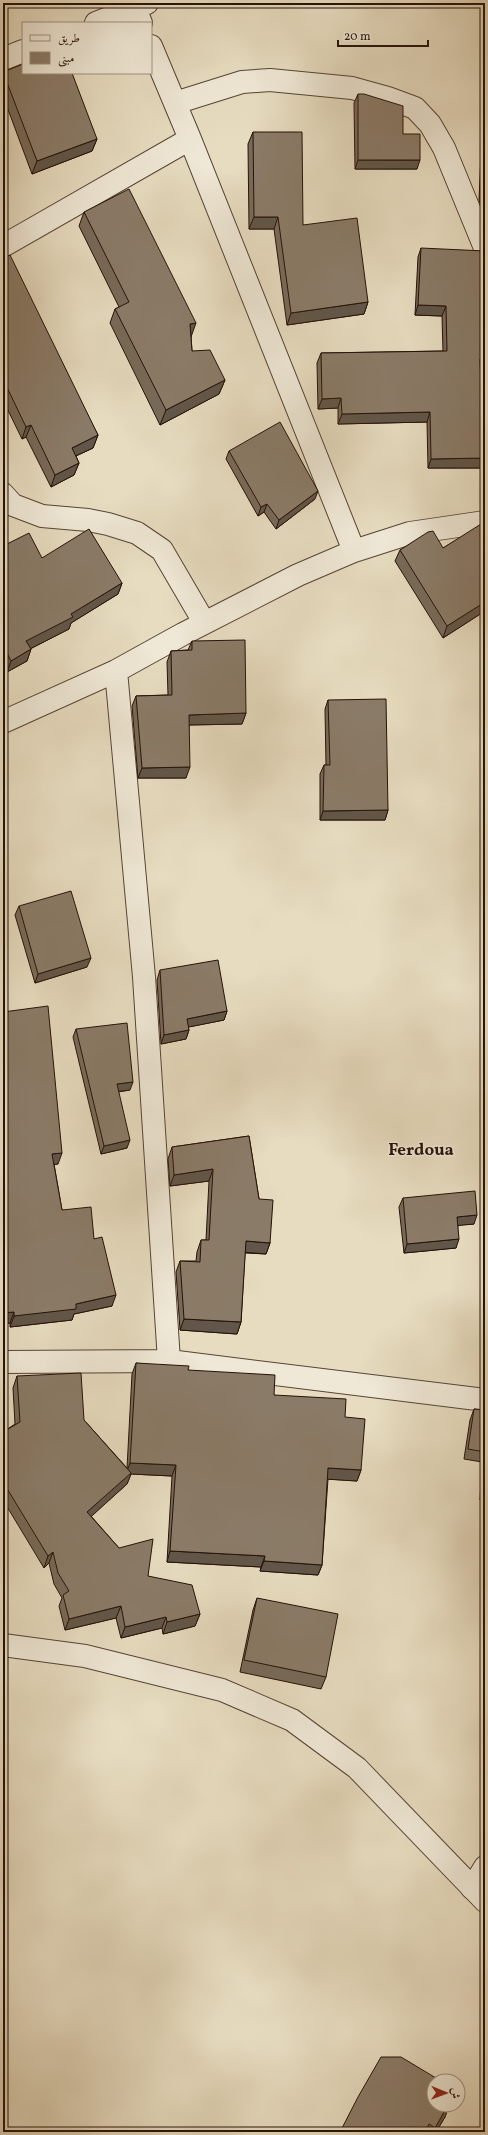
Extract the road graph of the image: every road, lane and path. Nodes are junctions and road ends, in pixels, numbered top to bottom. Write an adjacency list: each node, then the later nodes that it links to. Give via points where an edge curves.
1 (141, 11): 2 (street)
2 (100, 22)
3 (152, 48): 6 (street)
4 (22, 51): 5 (street)
5 (3, 59)
6 (175, 103): 7 (street); 9 (street, via 242,82 270,80 352,88 415,108 430,124 444,148)
7 (190, 139): 8 (street); 12 (street)
8 (3, 246)
9 (485, 248)
10 (3, 494): 13 (street, via 13,505 42,516 94,521 137,533 162,550)
11 (485, 522): 12 (street, via 410,533)
12 (354, 551): 13 (street, via 298,575)
13 (204, 622): 14 (street)
14 (116, 671): 15 (street); 16 (street, via 144,977)
15 (3, 722)
16 (169, 1361): 17 (street); 18 (street)
17 (3, 1362)
18 (485, 1400)
19 (3, 1644): 21 (street, via 85,1656 222,1690 292,1720 357,1768)
20 (485, 1867): 21 (street)
21 (478, 1895)

